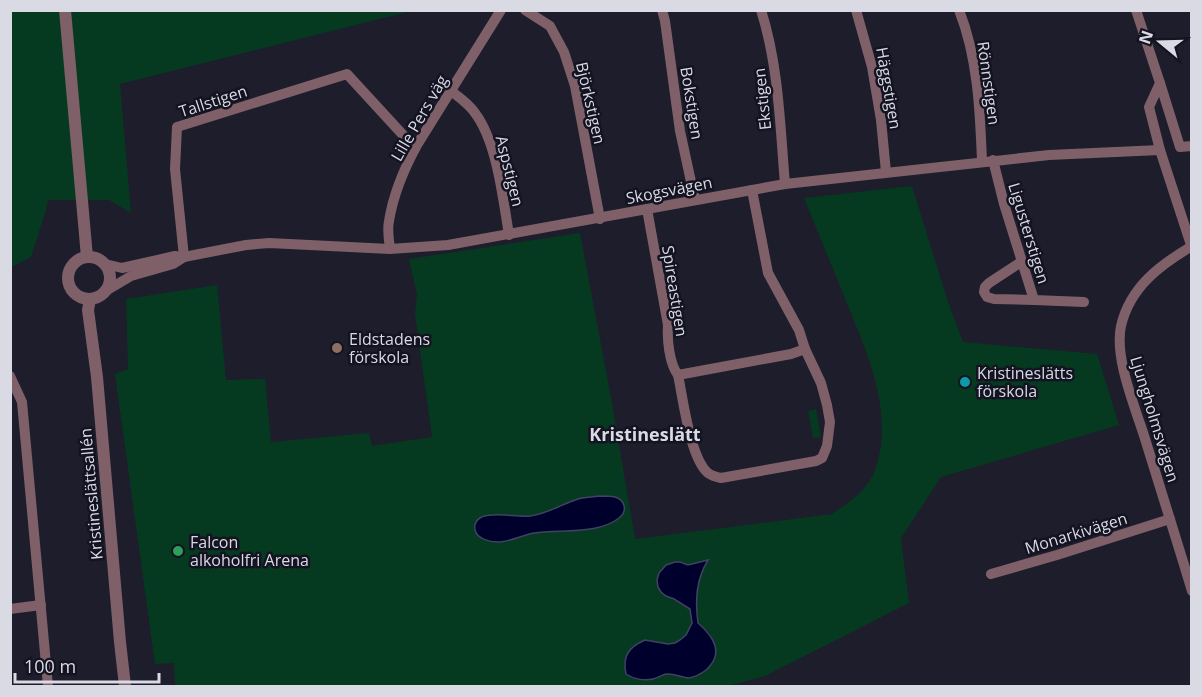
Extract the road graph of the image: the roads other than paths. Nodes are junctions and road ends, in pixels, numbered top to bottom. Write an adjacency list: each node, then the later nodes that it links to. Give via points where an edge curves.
1 (65, 10): 24 (street)
2 (501, 10): 10 (street, Lille Pers väg)
3 (525, 10): 20 (street, Björkstigen, via 550,26 564,52 575,86)
4 (662, 10): 18 (street, Bokstigen)
5 (760, 10): 16 (street, Ekstigen, via 776,82)
6 (856, 10): 15 (street, Häggstigen, via 872,67)
7 (959, 10): 14 (street, Rönnstigen, via 970,46)
8 (1136, 10): 9 (street)
9 (1160, 83): 11 (street); 13 (street, via 1149,107)
10 (451, 91): 12 (street, Lille Pers väg); 21 (street, Aspstigen, via 469,105 488,137)
11 (1186, 147)
12 (415, 148): 23 (street, Lille Pers väg, via 388,222); 25 (street, Tallstigen, via 347,74 177,127 176,169)
13 (1160, 150): 14 (street, Skogsvägen); 22 (street)
14 (988, 161): 15 (street, Skogsvägen); 26 (street, Ligusterstigen)
15 (885, 172): 16 (street, Skogsvägen)
16 (785, 184): 17 (street, Skogsvägen)
17 (752, 190): 18 (street, Skogsvägen); 32 (street, via 768,273)
18 (695, 200): 19 (street, Skogsvägen)
19 (647, 209): 20 (street, Skogsvägen); 33 (street, Spireastigen, via 667,338)
20 (600, 219): 21 (street, Skogsvägen)
21 (509, 235): 23 (street, Skogsvägen)
22 (1191, 246): 35 (street, Ljungholmsvägen, via 1152,273 1134,294 1121,328 1120,353)
23 (390, 249): 25 (street, Skogsvägen, via 269,243)
24 (87, 257): 27 (street); 29 (street, via 73,264 68,279 75,293)
25 (184, 257): 27 (street, Skogsvägen, via 122,268); 28 (street, Skogsvägen, via 131,276)
26 (1021, 262): 30 (street, Ligusterstigen); 30 (street, via 985,286 984,292 994,299)
27 (105, 264): 28 (street, via 110,278)
28 (104, 292): 29 (street)
29 (90, 298): 41 (street, Kristineslättsallén, via 88,310)
30 (1034, 300): 31 (street, Ligusterstigen)
31 (1084, 302)
32 (805, 349): 33 (street); 33 (street, Spireastigen, via 821,383 829,415 826,450 816,461 721,478 711,476 694,450)
33 (678, 375)
34 (10, 376): 38 (street, via 22,402)
35 (1170, 519): 36 (street, Monarkivägen); 37 (street, Ljungholmsvägen)
36 (991, 574)
37 (1191, 591)
38 (41, 605): 39 (street); 40 (street)
39 (10, 609)
40 (48, 687)
41 (125, 687)

